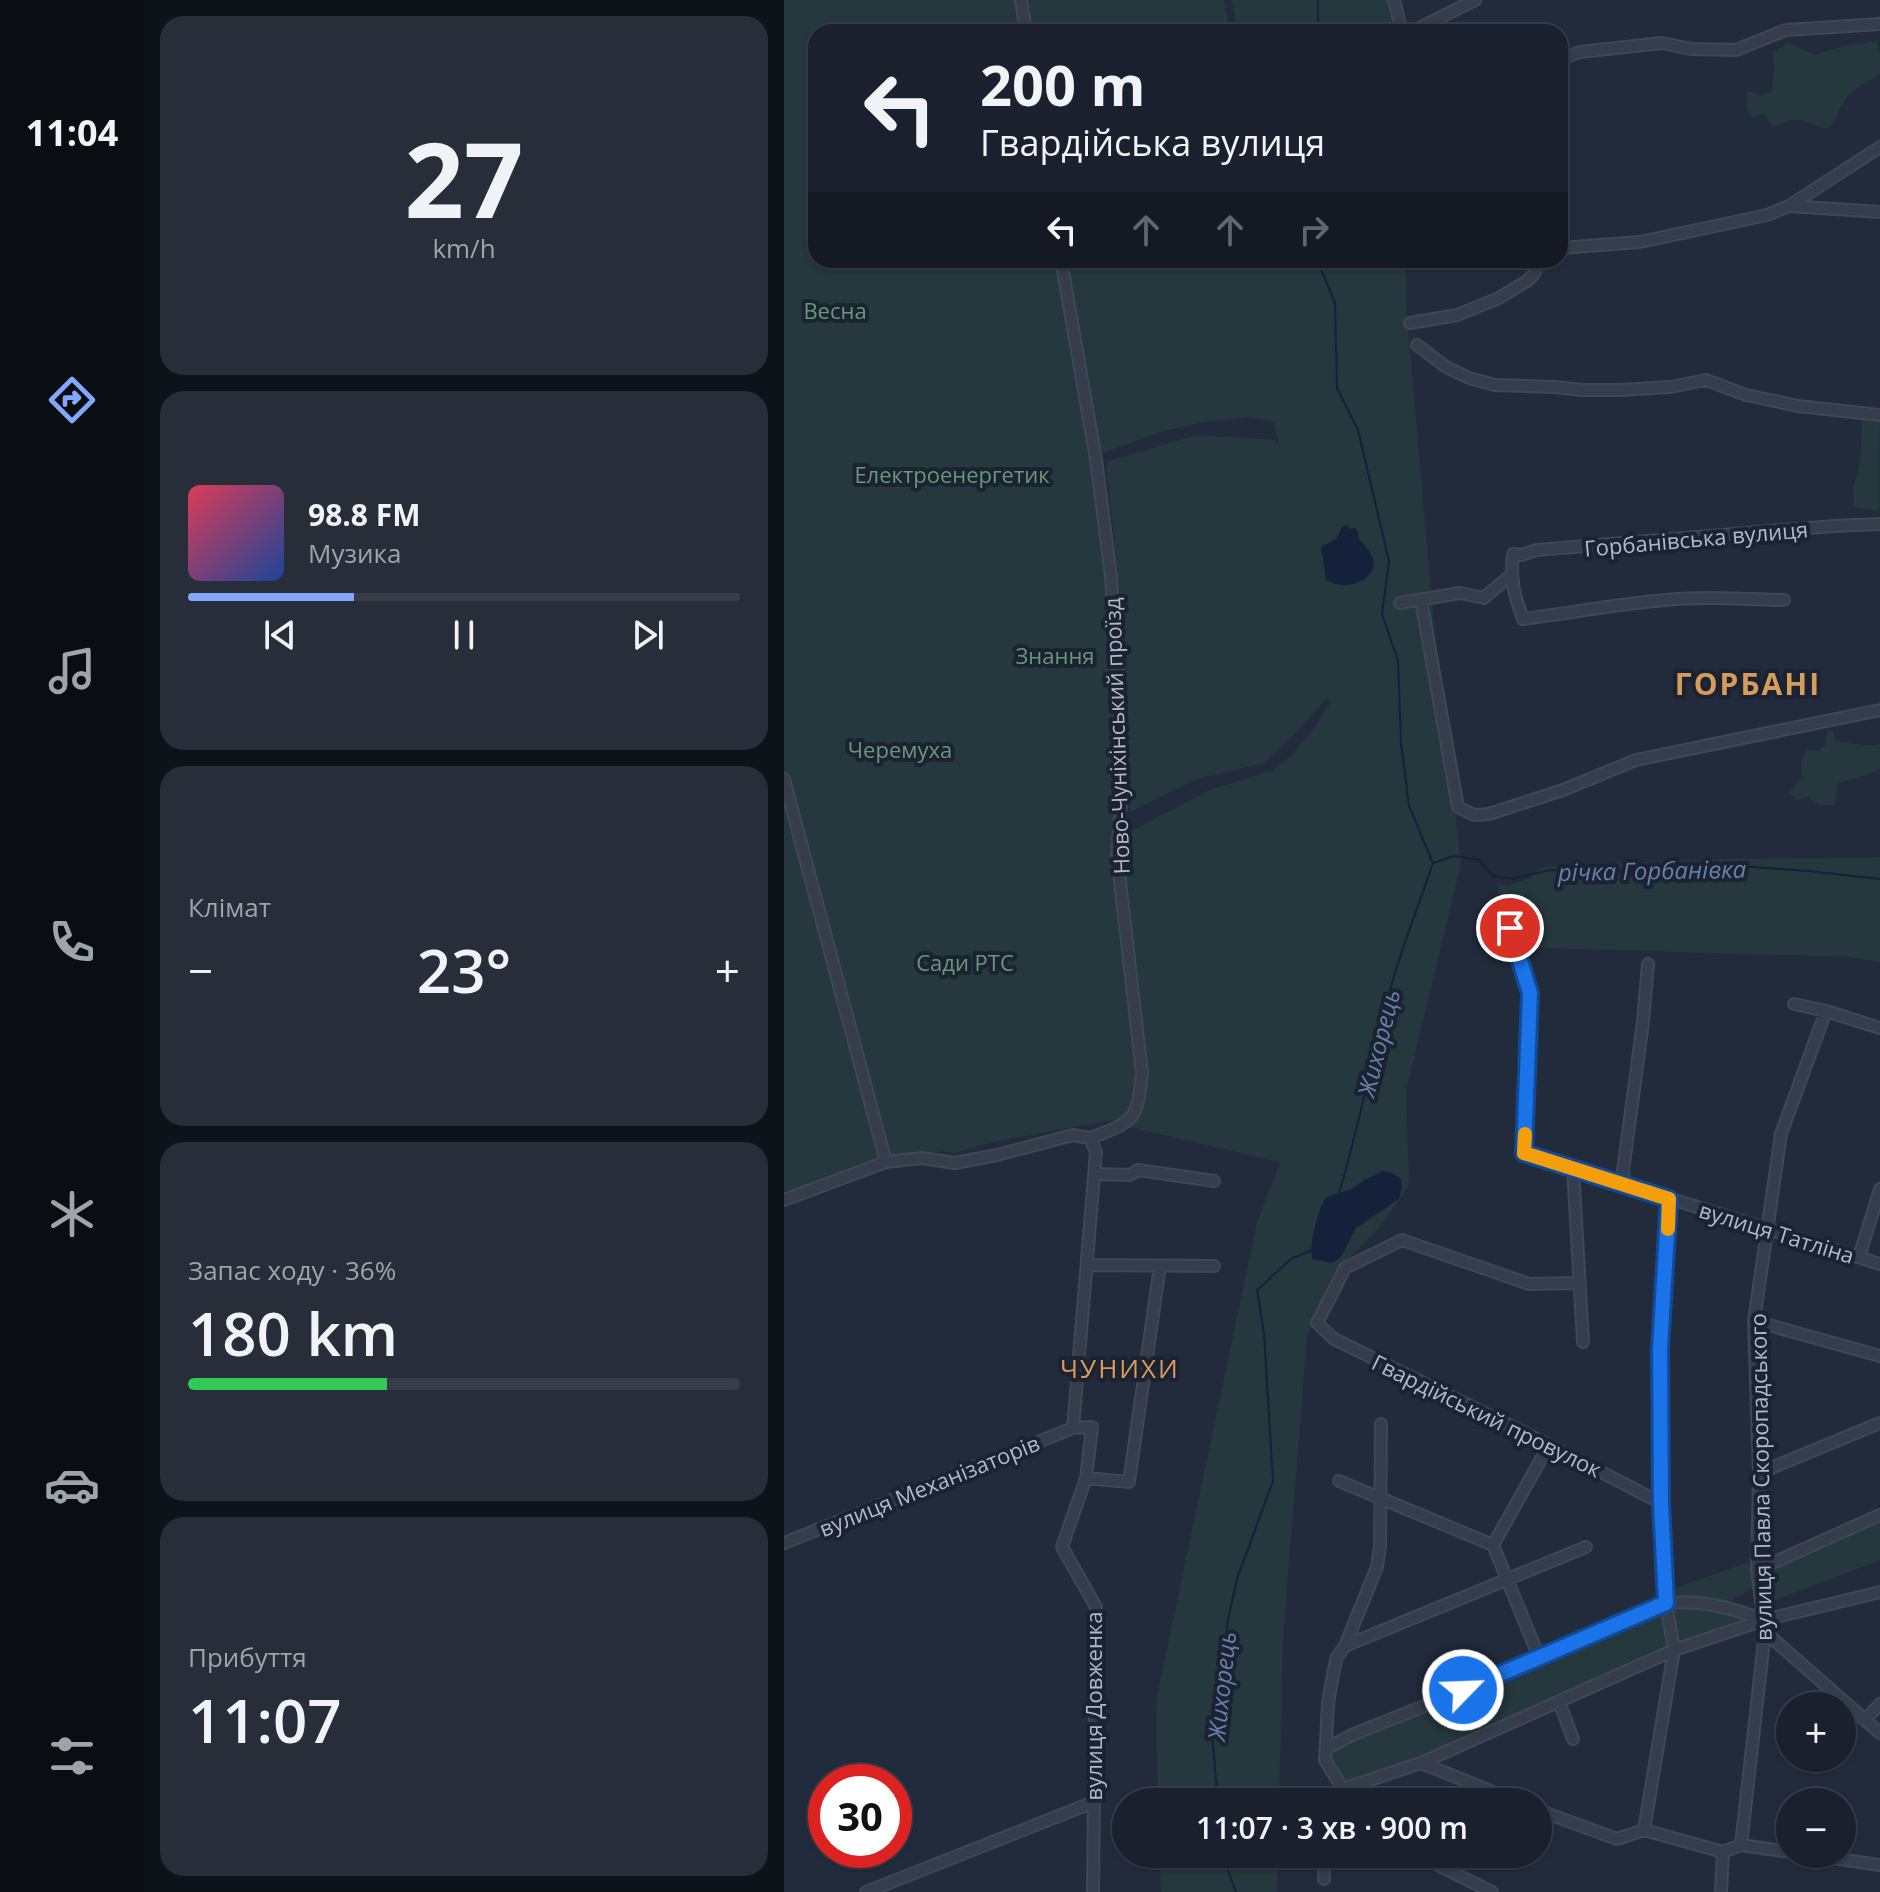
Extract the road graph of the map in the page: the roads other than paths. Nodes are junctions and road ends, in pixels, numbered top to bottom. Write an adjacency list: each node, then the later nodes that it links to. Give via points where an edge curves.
1 (1021, 0): 4 (street)
2 (1394, 0): 5 (street)
3 (1475, 0): 6 (street)
4 (1025, 24)
5 (1400, 24)
6 (1427, 24)
7 (1880, 24): 8 (street, via 1786,30 1736,50 1662,43)
8 (1568, 56)
9 (1880, 147): 10 (street)
10 (1789, 206): 11 (street); 12 (street, via 1640,242)
11 (1880, 212)
12 (1568, 247)
13 (1062, 268): 30 (street, Ново-Чуніхінський проїзд, via 1111,576 1122,778 1117,855 1142,1073 1135,1113 1123,1125)
14 (1537, 268): 15 (street, via 1527,281 1499,298 1457,315)
15 (1410, 323)
16 (1417, 345): 17 (street, via 1446,367 1495,385 1621,390 1706,380 1798,406)
17 (1880, 415)
18 (1880, 524): 19 (street, Горбанівська вулиця, via 1536,550 1513,554)
19 (1511, 575): 20 (street, via 1484,598 1460,593); 21 (street, via 1523,619 1668,599)
20 (1421, 600): 22 (street); 23 (street, via 1458,807 1474,815 1563,790 1636,760)
21 (1784, 600)
22 (1400, 603)
23 (1880, 710)
24 (784, 779): 31 (street)
25 (1510, 928): 32 (street, вулиця Татліна, via 1530,993 1524,1153)
26 (1648, 964): 35 (street)
27 (1794, 1004): 28 (street)
28 (1826, 1011): 29 (street); 39 (street, вулиця Павла Скоропадського, via 1781,1134)
29 (1880, 1028)
30 (1090, 1138): 31 (street, via 1073,1135 955,1163 922,1158); 33 (street, via 1096,1152)
31 (886, 1162): 38 (street)
32 (1573, 1168): 35 (street, вулиця Татліна); 45 (street)
33 (1094, 1174): 34 (street, via 1130,1175 1138,1170); 42 (street)
34 (1214, 1181)
35 (1625, 1185): 37 (street, вулиця Татліна)
36 (1880, 1189): 40 (street)
37 (1669, 1199): 39 (street, вулиця Татліна); 57 (street, via 1660,1348)
38 (784, 1200)
39 (1767, 1227): 40 (street, вулиця Татліна); 46 (street, вулиця Павла Скоропадського)
40 (1859, 1257): 41 (street, вулиця Татліна)
41 (1880, 1264)
42 (1087, 1265): 43 (street); 51 (street)
43 (1160, 1266): 44 (street); 54 (street, via 1129,1482)
44 (1214, 1266)
45 (1580, 1283): 47 (street); 52 (street, Гвардійський провулок, via 1529,1284 1402,1240 1345,1268 1317,1323 1334,1339)
46 (1754, 1321): 48 (street); 53 (street, вулиця Павла Скоропадського)
47 (1583, 1342)
48 (1880, 1356)
49 (1880, 1423): 53 (street)
50 (1381, 1424): 56 (street)
51 (1073, 1428): 54 (street, вулиця Довженка, via 1092,1427); 59 (street, вулиця Механізаторів)
52 (1549, 1445): 57 (street, Гвардійський провулок); 60 (street)
53 (1759, 1473): 62 (street, вулиця Павла Скоропадського)
54 (1086, 1478): 81 (street, вулиця Довженка, via 1062,1547 1096,1607)
55 (1339, 1481): 56 (street)
56 (1379, 1498): 60 (street); 68 (street, via 1377,1567)
57 (1661, 1503): 65 (street)
58 (1880, 1515): 62 (street)
59 (784, 1543)
60 (1493, 1545): 63 (street)
61 (1586, 1547): 63 (street)
62 (1757, 1570): 66 (street, вулиця Павла Скоропадського)
63 (1508, 1578): 68 (street); 70 (street)
64 (1880, 1592): 66 (street)
65 (1666, 1603): 66 (street, via 1732,1608); 69 (street); 70 (street)
66 (1764, 1620): 67 (street, вулиця Павла Скоропадського); 69 (street)
67 (1765, 1632): 73 (street); 84 (street, вулиця Павла Скоропадського)
68 (1345, 1646): 76 (street, via 1334,1669)
69 (1674, 1650): 71 (street); 83 (street)
70 (1539, 1657): 76 (street)
71 (1559, 1702): 75 (street); 77 (street)
72 (1880, 1704): 73 (street)
73 (1865, 1720): 74 (street)
74 (1880, 1733)
75 (1573, 1739)
76 (1327, 1748): 78 (street, via 1325,1760)
77 (1421, 1763): 79 (street); 80 (street)
78 (1342, 1788)
79 (1346, 1788)
80 (1483, 1788)
81 (1094, 1802): 92 (street); 93 (street, вулиця Довженка)
82 (1552, 1816): 83 (street, via 1617,1839)
83 (1644, 1830): 86 (street)
84 (1741, 1845): 85 (street); 86 (street)
85 (1776, 1850)
86 (1723, 1852): 95 (street)
87 (1856, 1862): 88 (street)
88 (1880, 1865)
89 (1324, 1868): 91 (street)
90 (1444, 1868): 94 (street)
91 (1324, 1879)
92 (866, 1892)
93 (1093, 1892)
94 (1492, 1892)
95 (1721, 1892)

